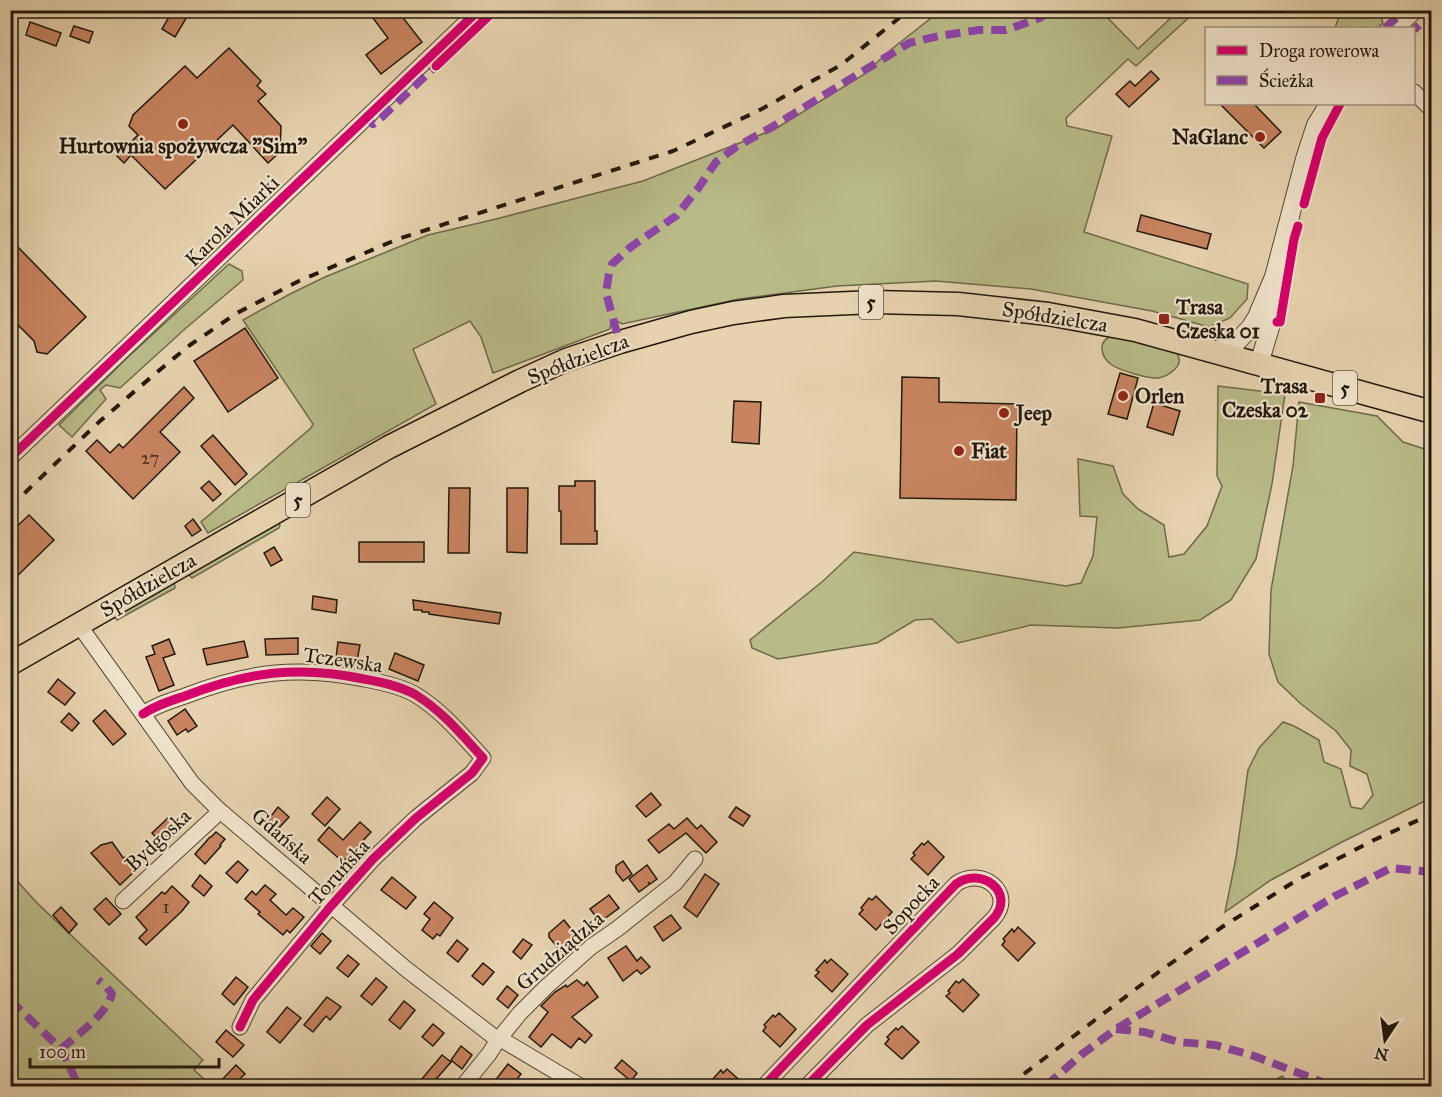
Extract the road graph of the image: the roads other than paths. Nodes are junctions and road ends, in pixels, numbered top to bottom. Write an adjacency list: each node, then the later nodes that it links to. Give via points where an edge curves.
1 (479, 10): 12 (street, Karola Miarki)
2 (1414, 10): 3 (street)
3 (1396, 27)
4 (1415, 94): 6 (street)
5 (1328, 105): 7 (street, via 1316,125 1305,159)
6 (1431, 110)
7 (1274, 277): 8 (street); 10 (street, via 1271,324)
8 (1257, 317): 9 (street, via 1234,345); 10 (street, via 1251,349)
9 (1210, 351): 10 (main road, Spółdzielcza / 5); 13 (main road, Spółdzielcza / 5, via 1070,317 958,304 784,306 691,322 580,355 501,390 389,447)
10 (1259, 364): 11 (main road, 5)
11 (1431, 412)
12 (10, 458)
13 (79, 625): 14 (main road, Spółdzielcza / 5); 15 (street, Gdańska)
14 (10, 664)
15 (143, 714): 16 (street, Tczewska, via 214,685 261,674 319,672 381,682 416,695 446,718); 17 (street, Gdańska, via 192,783)
16 (483, 758): 20 (street, Toruńska, via 472,773 416,818)
17 (219, 810): 19 (street, Bydgoska); 20 (street, Gdańska)
18 (695, 859): 22 (street, Grudziądzka, via 675,883 546,987)
19 (123, 901)
20 (330, 906): 21 (street, Toruńska, via 253,1000); 22 (street, Gdańska)
21 (240, 1027)
22 (498, 1039): 23 (street, Grudziądzka); 24 (street, Gdańska)
23 (463, 1086)
24 (580, 1086)
25 (764, 1086): 26 (street, Sopocka, via 956,884 970,878 987,880 994,886 1001,900 994,918 958,954 867,1024)
26 (807, 1086)

